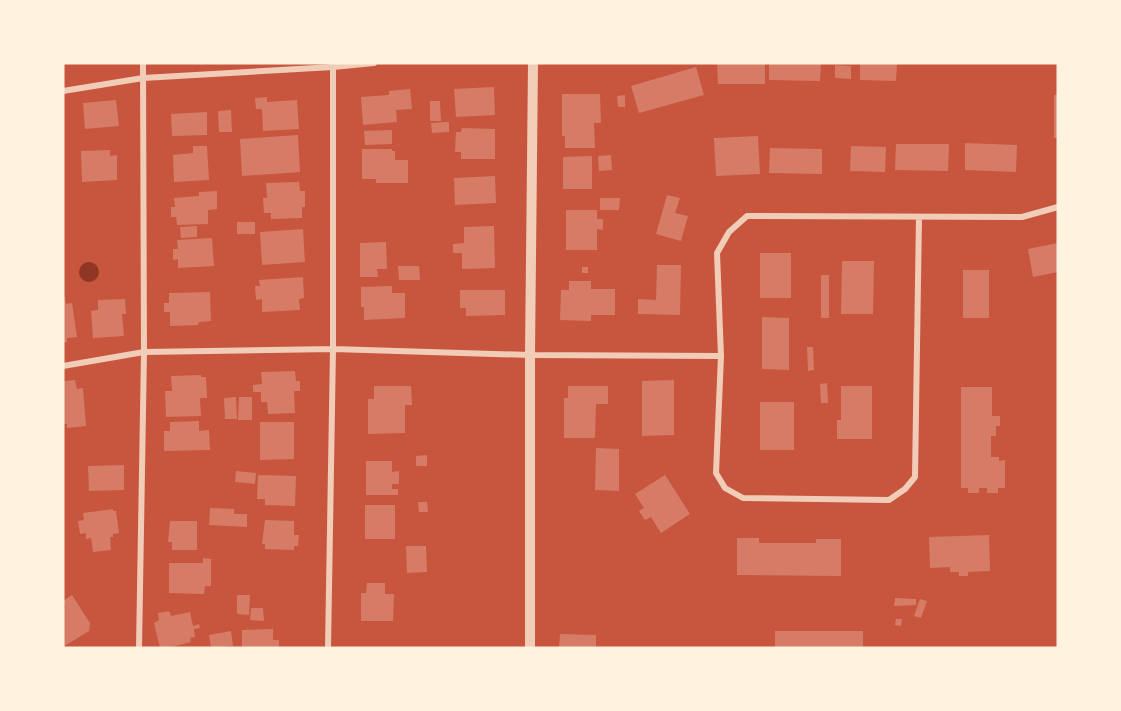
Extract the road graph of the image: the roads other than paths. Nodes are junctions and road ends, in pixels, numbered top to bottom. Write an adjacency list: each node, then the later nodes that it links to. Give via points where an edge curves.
1 (143, 63): 5 (street)
2 (374, 63): 4 (street)
3 (533, 63): 11 (street)
4 (333, 65): 5 (street); 9 (street)
5 (143, 78): 6 (street); 10 (street)
6 (63, 91)
7 (1058, 207): 8 (street, via 1022,217)
8 (920, 218): 12 (street, via 747,216 729,232 717,252); 12 (street, via 915,477 905,489 889,500 743,498 725,488 717,473)
9 (333, 349): 10 (street); 11 (street); 15 (street)
10 (144, 352): 13 (street); 14 (street)
11 (530, 355): 12 (street); 16 (street)
12 (722, 356)
13 (63, 366)
14 (139, 648)
15 (328, 648)
16 (531, 648)

